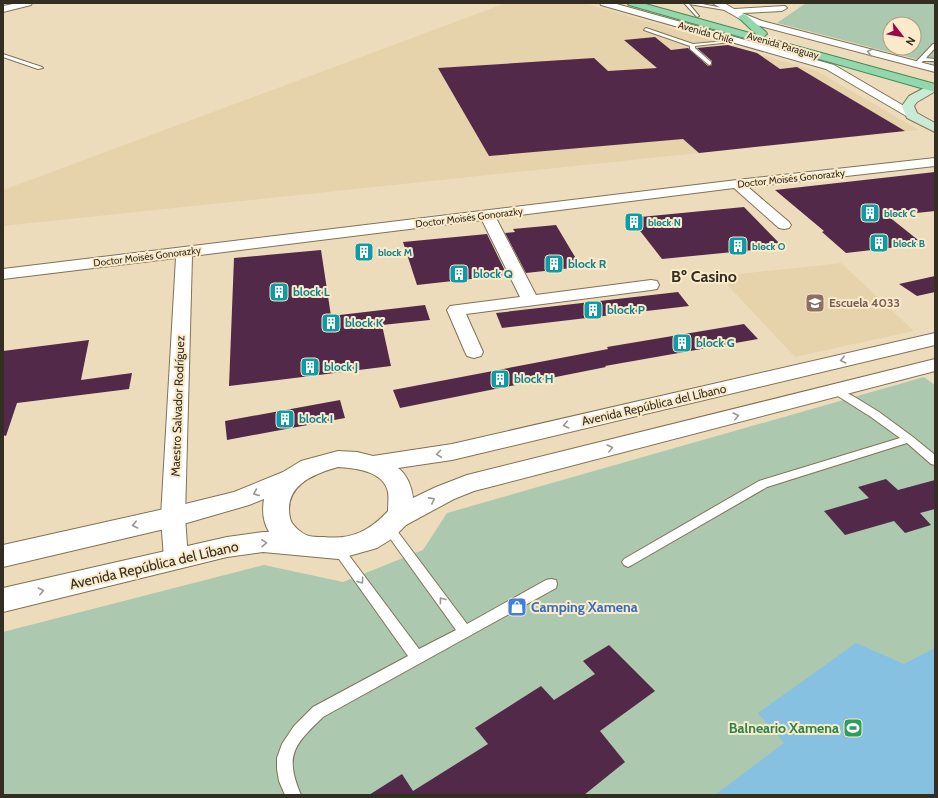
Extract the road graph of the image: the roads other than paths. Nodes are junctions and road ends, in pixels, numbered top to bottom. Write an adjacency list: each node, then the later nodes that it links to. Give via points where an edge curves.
1 (28, 3): 9 (street)
2 (604, 3): 15 (street, Avenida Chile)
3 (632, 3): 23 (main road, Avenida Paraguay)
4 (651, 3): 11 (main road, Avenida Paraguay)
5 (686, 3): 11 (lane)
6 (690, 3): 10 (lane)
7 (717, 3): 10 (street)
8 (786, 6): 10 (street); 13 (street)
9 (3, 8)
10 (731, 10): 12 (street)
11 (697, 16): 13 (main road, Avenida Paraguay)
12 (743, 17): 13 (main road)
13 (759, 28): 20 (street, one-way to 13); 23 (main road, Avenida Paraguay)
14 (646, 29): 16 (lane)
15 (737, 41): 16 (lane); 26 (street, Avenida Chile, via 830,67)
16 (693, 45): 21 (lane, via 692,48)
17 (935, 45): 20 (lane)
18 (3, 55): 22 (lane)
19 (935, 60): 20 (lane)
20 (919, 61): 24 (street)
21 (709, 63)
22 (40, 68)
23 (878, 69): 25 (main road, Avenida Paraguay); 27 (main road, via 912,88)
24 (935, 69)
25 (934, 87): 27 (main road)
26 (884, 97): 27 (street); 28 (street, Avenida Chile)
27 (915, 97): 28 (main road, via 908,106)
28 (912, 115): 29 (main road, Avenida Chile)
29 (935, 128)
30 (935, 162): 31 (street, Doctor Moisés Gonorazky)
31 (737, 184): 32 (street, Doctor Moisés Gonorazky); 33 (street)
32 (487, 215): 34 (street, Doctor Moisés Gonorazky); 37 (street)
33 (784, 225)
34 (184, 252): 35 (street, Doctor Moisés Gonorazky); 50 (street, Maestro Salvador Rodríguez)
35 (3, 274)
36 (650, 285): 37 (street)
37 (531, 301): 39 (street, via 456,310)
38 (935, 339): 40 (street, Avenida República del Líbano)
39 (474, 352)
40 (871, 354): 42 (street, via 892,359 902,369); 43 (street, Avenida República del Líbano, one-way to 43)
41 (935, 365): 42 (street)
42 (898, 374): 44 (street)
43 (775, 376): 45 (street, via 764,385 763,390 768,397); 48 (street, Avenida República del Líbano, one-way to 48, via 452,452)
44 (836, 391): 45 (street); 46 (lane, via 860,404)
45 (787, 403): 51 (street, one-way to 45, via 467,484)
46 (909, 439): 47 (lane); 56 (lane, via 763,484)
47 (935, 461)
48 (373, 464): 49 (street, via 338,459 310,467); 51 (street, via 393,477 400,491 401,510)
49 (292, 478): 50 (street, one-way to 50, via 240,499); 52 (street, via 277,499 275,509 278,525 294,540)
50 (173, 517): 54 (street, one-way to 54); 55 (street, Maestro Salvador Rodríguez)
51 (392, 522): 53 (street, via 368,542); 59 (lane, one-way to 51)
52 (305, 546): 53 (street); 55 (street, Avenida República del Líbano, one-way to 52, via 263,542)
53 (338, 549): 60 (lane, one-way to 60)
54 (3, 556)
55 (176, 559): 58 (street, Avenida República del Líbano, one-way to 55)
56 (628, 562)
57 (551, 584): 59 (lane)
58 (3, 600)
59 (465, 632): 60 (lane)
60 (417, 657): 61 (lane, via 318,712 298,731 286,750 284,767)
61 (293, 795)

